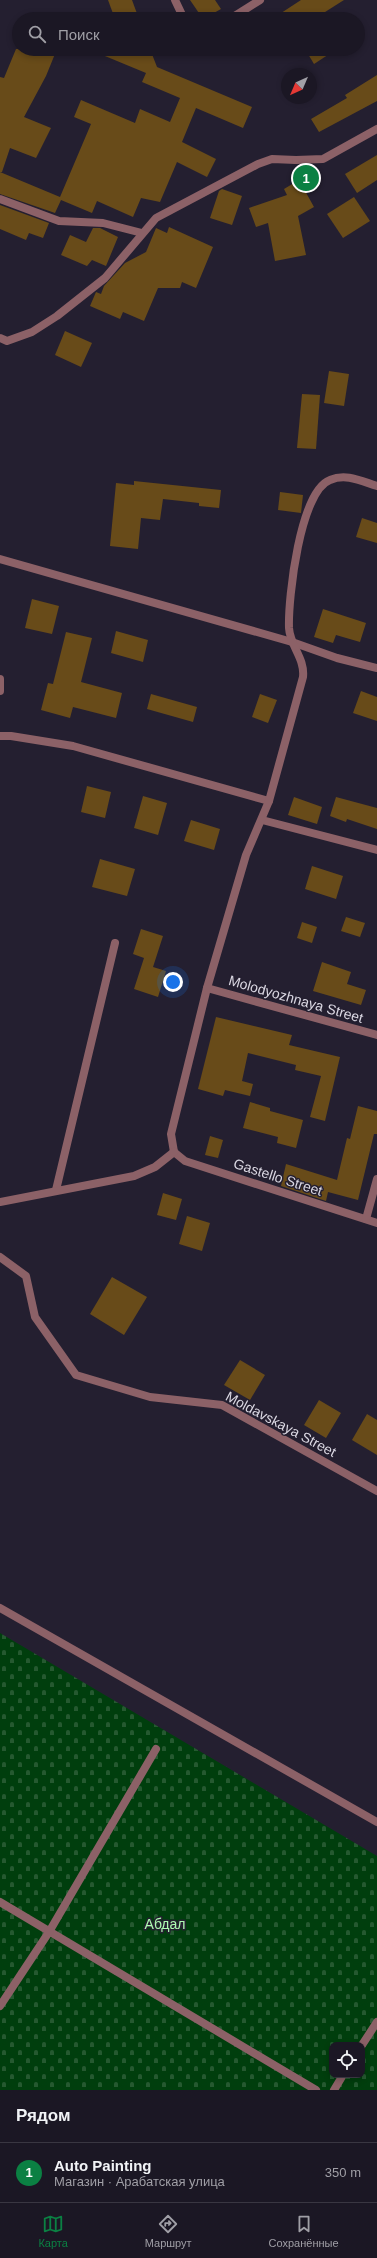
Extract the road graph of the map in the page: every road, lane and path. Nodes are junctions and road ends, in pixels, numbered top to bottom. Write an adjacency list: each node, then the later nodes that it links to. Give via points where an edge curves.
1 (175, 0): 3 (street)
2 (260, 0): 4 (street)
3 (181, 12)
4 (241, 12)
5 (377, 129): 7 (street, via 323,159 272,159 258,164 156,218)
6 (0, 199): 7 (street, via 59,221 103,223)
7 (142, 233): 8 (street, via 105,278 57,316 32,332 7,341)
8 (0, 338)
9 (377, 486): 11 (street, via 347,477 338,477 320,486 312,497 297,548 289,628)
10 (0, 559): 11 (street)
11 (292, 642): 12 (street, via 337,658); 16 (street, via 304,669)
12 (377, 668)
13 (0, 680): 14 (street)
14 (0, 691)
15 (0, 736): 16 (street, via 73,746)
16 (269, 801): 17 (street)
17 (262, 820): 18 (street); 20 (street, via 246,855)
18 (377, 850)
19 (115, 943): 24 (street)
20 (207, 988): 21 (street, Molodyozhnaya Street); 22 (street, via 171,1134)
21 (377, 1035)
22 (174, 1152): 24 (street, via 154,1168 134,1176); 26 (street, Gastello Street, via 185,1161)
23 (377, 1179): 26 (street)
24 (56, 1190): 25 (street)
25 (0, 1202)
26 (366, 1219): 27 (street, Gastello Street)
27 (377, 1223)
28 (0, 1257): 29 (street, Moldavskaya Street, via 26,1276 35,1317 76,1375 150,1397 222,1405)
29 (377, 1491)
30 (0, 1608): 32 (street)
31 (156, 1749): 34 (street)
32 (377, 1822)
33 (0, 1902): 34 (street)
34 (49, 1932): 35 (street); 39 (street)
35 (0, 2006)
36 (377, 2022): 37 (street)
37 (364, 2042)
38 (341, 2078): 40 (street)
39 (316, 2090)
40 (334, 2090)

